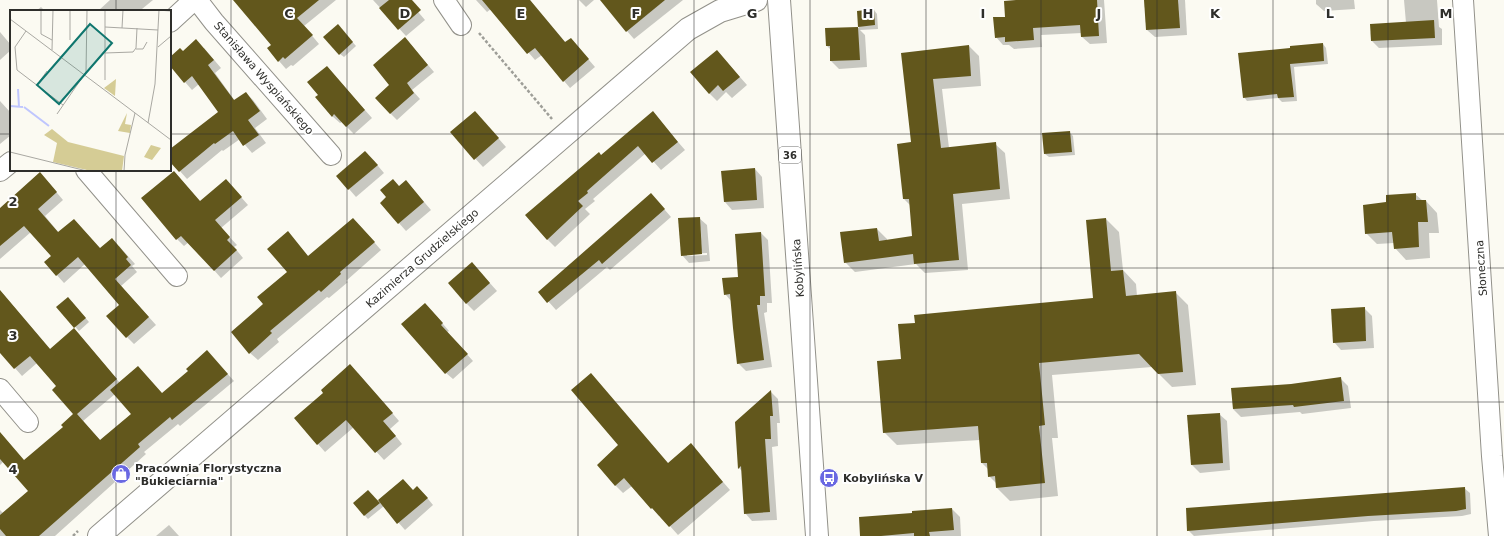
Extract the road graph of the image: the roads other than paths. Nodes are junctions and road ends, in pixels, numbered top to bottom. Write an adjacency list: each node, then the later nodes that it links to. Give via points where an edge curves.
1 (196, 0): 6 (street); 8 (street, Stanisława Wyspiańskiego)
2 (444, 0): 7 (street)
3 (756, 0): 15 (street, Kazimierza Grudzielskiego, via 720,11 688,29)
4 (779, 0): 16 (street, Kobylińska / 36)
5 (1462, 0): 17 (street, Słoneczna)
6 (171, 21)
7 (461, 25)
8 (331, 155)
9 (10, 163): 11 (street)
10 (87, 171): 12 (street)
11 (0, 172)
12 (177, 276)
13 (0, 390): 14 (street)
14 (28, 422)
15 (99, 536)
16 (817, 536)
17 (1499, 536)

